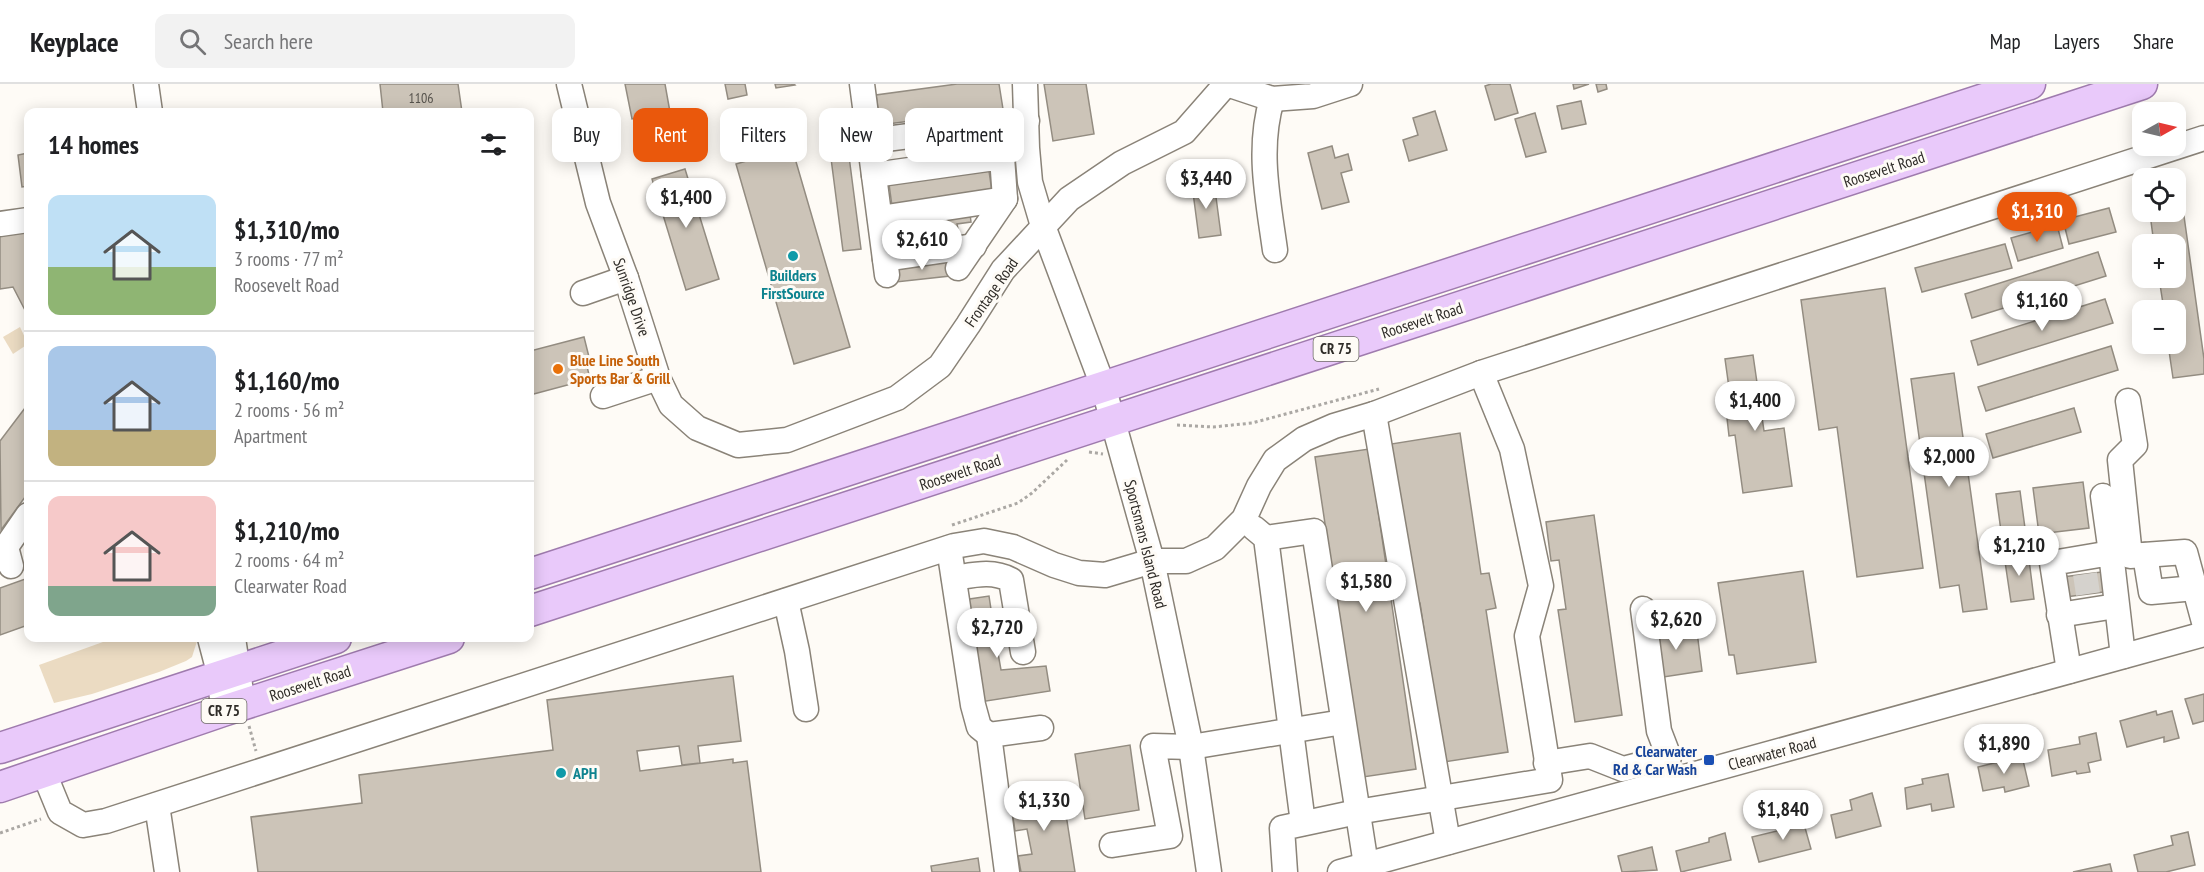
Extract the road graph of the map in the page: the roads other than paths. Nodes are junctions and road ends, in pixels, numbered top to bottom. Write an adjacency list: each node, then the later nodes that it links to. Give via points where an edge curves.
1 (146, 84): 10 (street)
2 (569, 84): 25 (street, Sunridge Drive, via 598,203)
3 (864, 84): 11 (street)
4 (1025, 84): 12 (street, Sportsmans Island Road)
5 (1227, 84): 9 (street); 21 (street, Frontage Road, via 1184,132 1122,163 1069,199)
6 (1350, 84): 9 (street, via 1313,96)
7 (2030, 84): 29 (main road, CR 75)
8 (2142, 84): 33 (main road, Roosevelt Road / CR 75)
9 (1272, 99): 23 (street, via 1263,147)
10 (149, 108)
11 (867, 108)
12 (1027, 121): 13 (street); 21 (street, Sportsmans Island Road, via 1030,182)
13 (893, 138)
14 (2204, 138): 27 (street)
15 (872, 162): 16 (street)
16 (874, 175): 17 (street, via 1002,157); 18 (street)
17 (1005, 200): 18 (street); 22 (street)
18 (880, 218): 22 (street, via 886,267)
19 (24, 221): 20 (street)
20 (0, 224)
21 (1043, 226): 29 (street, Sportsmans Island Road); 34 (street, Frontage Road, via 1003,270 940,366 897,398 787,440 738,445)
22 (974, 246): 24 (street)
23 (1275, 250)
24 (958, 268)
25 (626, 278): 26 (street); 28 (street, Sunridge Drive)
26 (583, 293)
27 (1481, 373): 32 (street); 70 (street, via 1512,449 1541,586 1527,636)
28 (658, 378): 30 (street); 34 (street, Sunridge Drive, via 671,405)
29 (1103, 386): 33 (street, Sportsmans Island Road); 44 (main road, CR 75)
30 (603, 396)
31 (2128, 401): 41 (street, via 2135,445 2120,460 2130,556)
32 (1374, 414): 36 (street, via 1304,439 1275,460); 73 (street)
33 (1114, 421): 43 (street, Sportsmans Island Road); 50 (main road, Roosevelt Road / CR 75)
34 (698, 428)
35 (2103, 496): 40 (street)
36 (1244, 519): 39 (street); 43 (street, via 1215,548 1196,557 1186,561)
37 (24, 524): 42 (street)
38 (950, 536): 43 (street, via 1013,547 1079,573 1105,575); 45 (street); 48 (street)
39 (1266, 538): 63 (street, via 1314,531); 65 (street)
40 (2111, 553): 47 (street); 47 (street)
41 (2145, 555): 46 (street, via 2185,552); 46 (street, via 2151,592)
42 (9, 557)
43 (1152, 561): 67 (street, Sportsmans Island Road)
44 (534, 573)
45 (954, 578): 57 (street, via 987,573 1011,580); 66 (street, via 973,705 979,727)
46 (2195, 588): 51 (street)
47 (2086, 597): 58 (street); 59 (street)
48 (786, 601): 62 (street); 74 (street)
49 (1643, 609): 69 (street, via 1659,731)
50 (534, 610)
51 (2204, 621)
52 (2204, 634): 58 (street, Clearwater Road)
53 (212, 642): 60 (street)
54 (233, 642): 60 (street)
55 (324, 642): 60 (main road, CR 75)
56 (437, 642): 61 (main road, Roosevelt Road / CR 75)
57 (1023, 652)
58 (2123, 656): 59 (street, Clearwater Road)
59 (2068, 671): 69 (street, Clearwater Road)
60 (229, 673): 61 (street); 68 (main road, CR 75)
61 (233, 708): 71 (main road, Roosevelt Road / CR 75)
62 (806, 709)
63 (1343, 722): 65 (street); 75 (street)
64 (1041, 728): 66 (street)
65 (1291, 730): 67 (street); 77 (street)
66 (989, 735): 84 (street)
67 (1191, 747): 78 (street, Sportsmans Island Road); 79 (street, via 1153,746)
68 (0, 748)
69 (1672, 768): 70 (street, via 1623,769 1590,756); 76 (street, Clearwater Road)
70 (1548, 771): 73 (street); 76 (street)
71 (44, 773): 72 (main road, Roosevelt Road / CR 75); 74 (street, via 60,812 83,825)
72 (0, 787)
73 (1441, 800): 75 (street); 80 (street)
74 (157, 805): 83 (street)
75 (1357, 812): 77 (street); 82 (street)
76 (1554, 813): 80 (street, Clearwater Road)
77 (1303, 824): 86 (street, via 1282,828)
78 (1202, 830): 79 (street); 85 (street, Sportsmans Island Road)
79 (1170, 836): 81 (street)
80 (1448, 842): 82 (street, Clearwater Road)
81 (1112, 845)
82 (1366, 865): 87 (street, Clearwater Road)
83 (167, 872)
84 (1008, 872)
85 (1209, 872)
86 (1285, 872)
87 (1340, 872)

